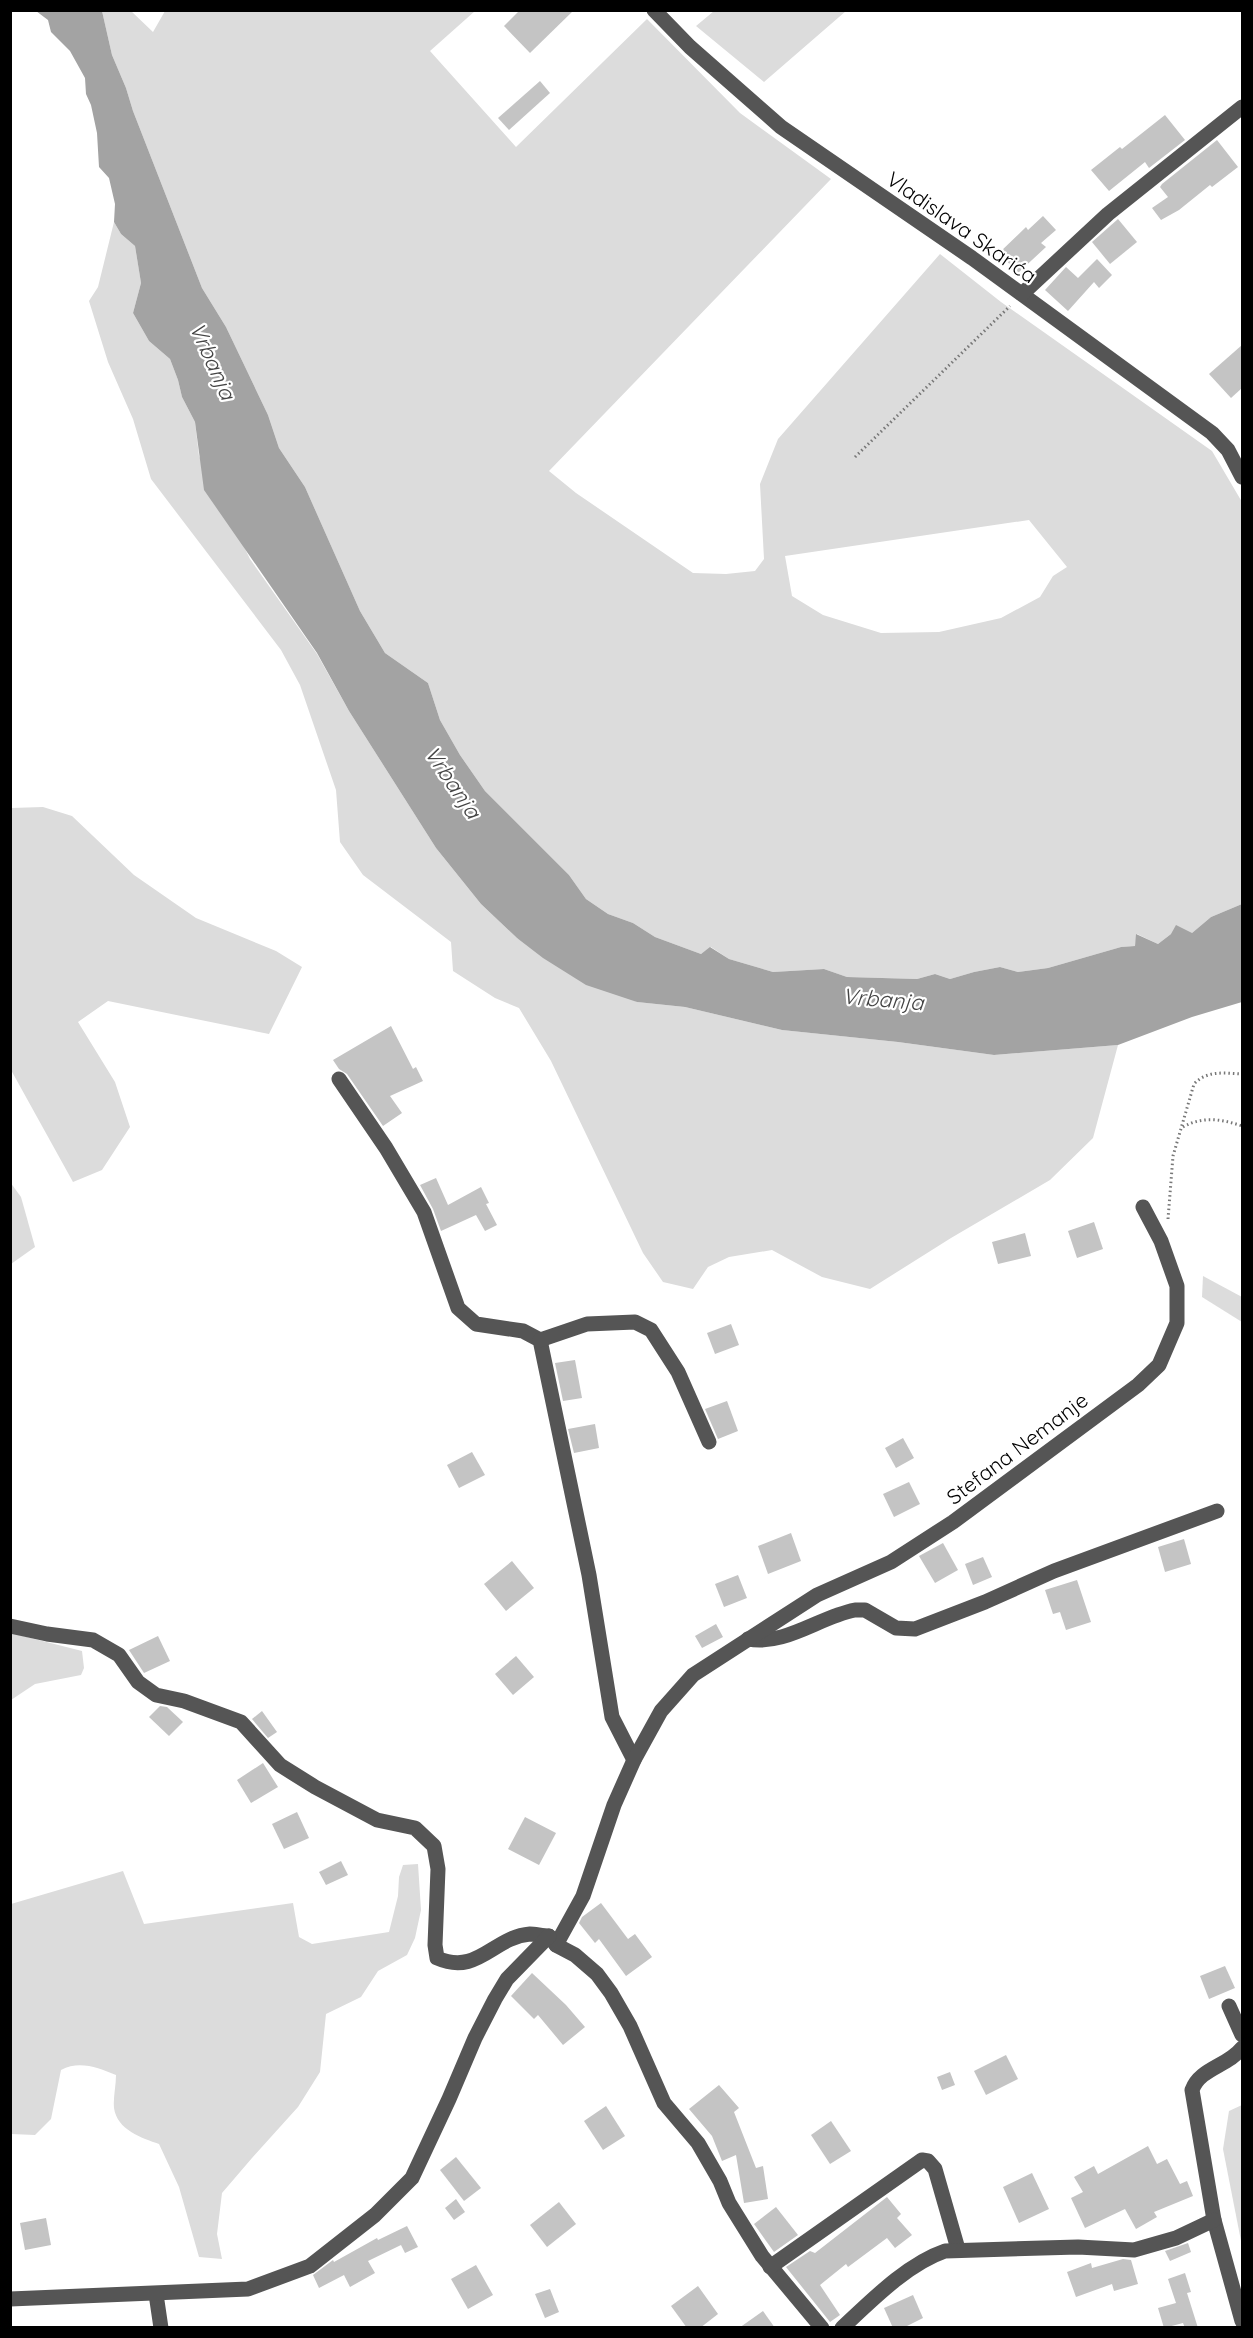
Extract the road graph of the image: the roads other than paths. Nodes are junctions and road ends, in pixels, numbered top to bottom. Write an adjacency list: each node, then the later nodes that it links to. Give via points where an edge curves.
1 (654, 10): 3 (street, Vladislava Skarića, via 781,127)
2 (1242, 107): 3 (street, via 1108,214)
3 (1022, 294): 4 (street, Vladislava Skarića, via 1212,433 1228,450)
4 (1242, 477)
5 (339, 1079): 7 (street, via 424,1212 458,1308 476,1324 523,1331)
6 (1143, 1207): 11 (street, Stefana Nemanje, via 1177,1286 1177,1323 1160,1365 953,1521 891,1562 817,1595)
7 (540, 1340): 8 (street, via 587,1324 635,1322 651,1330 678,1372); 12 (street, via 589,1575 612,1717)
8 (709, 1442)
9 (1217, 1511): 11 (street, via 1054,1571 915,1629 896,1628 865,1610 855,1610 773,1639)
10 (10, 1626): 13 (street, via 93,1640 119,1656 138,1682 156,1695 241,1722 280,1765 315,1787 377,1820 414,1828 434,1846 438,1869 437,1958 466,1964 529,1934)
11 (748, 1639): 12 (street, Stefana Nemanje, via 693,1675 661,1711)
12 (634, 1760): 13 (street, Stefana Nemanje, via 614,1805 584,1896)
13 (552, 1941): 19 (street, via 590,1968 610,1993 630,2026 664,2103 698,2143); 20 (street, Stefana Nemanje, via 507,1979 475,2038 412,2178 375,2215 310,2266 258,2286)
14 (1229, 2006): 15 (street)
15 (1242, 2035)
16 (1242, 2048): 17 (street, via 1235,2058 1203,2074 1192,2090)
17 (1214, 2220): 18 (street, via 1176,2238 1134,2250); 22 (street)
18 (958, 2249): 19 (street, via 934,2169 922,2160); 25 (street, via 926,2259)
19 (770, 2267): 24 (street)
20 (156, 2294): 21 (street, Stefana Nemanje); 23 (street)
21 (10, 2299)
22 (1242, 2321)
23 (161, 2328)
24 (822, 2328)
25 (842, 2328)

